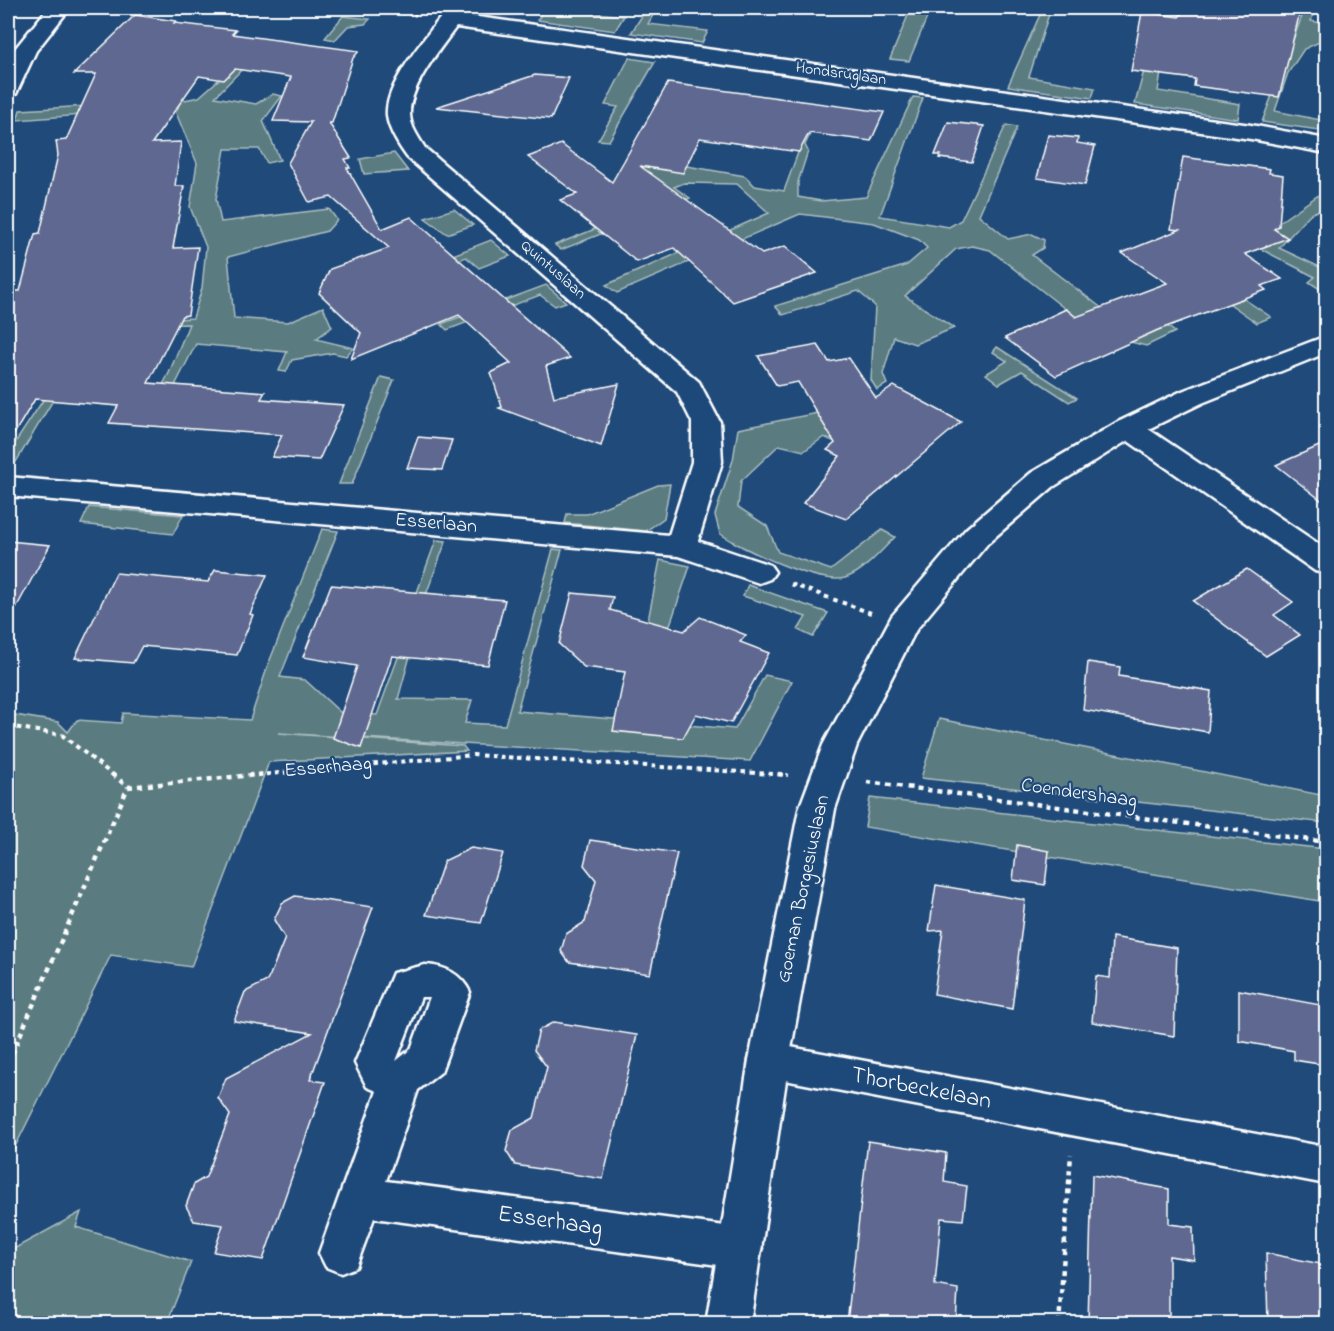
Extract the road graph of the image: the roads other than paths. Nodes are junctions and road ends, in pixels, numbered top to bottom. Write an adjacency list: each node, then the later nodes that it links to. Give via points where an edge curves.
1 (59, 8): 3 (street, via 25,50)
2 (455, 14): 4 (street, Hondsruglaan); 8 (street, Quintuslaan, via 404,92 398,113 405,134 415,152 689,388 706,422 707,462)
3 (8, 89)
4 (1326, 146)
5 (1326, 344): 6 (street, Goeman Borgesiuslaan)
6 (1128, 428): 9 (street); 11 (street, Goeman Borgesiuslaan, via 1042,480 977,536 903,624 840,745 817,809)
7 (8, 487): 8 (street, Esserlaan)
8 (681, 546): 10 (street, Esserlaan)
9 (1326, 564)
10 (759, 572)
11 (769, 1060): 13 (street, Thorbeckelaan); 15 (street, Goeman Borgesiuslaan)
12 (402, 1079): 14 (street)
13 (1326, 1166)
14 (359, 1197): 15 (street, Esserhaag); 16 (street)
15 (740, 1248): 17 (street, Goeman Borgesiuslaan)
16 (341, 1253)
17 (728, 1323)

